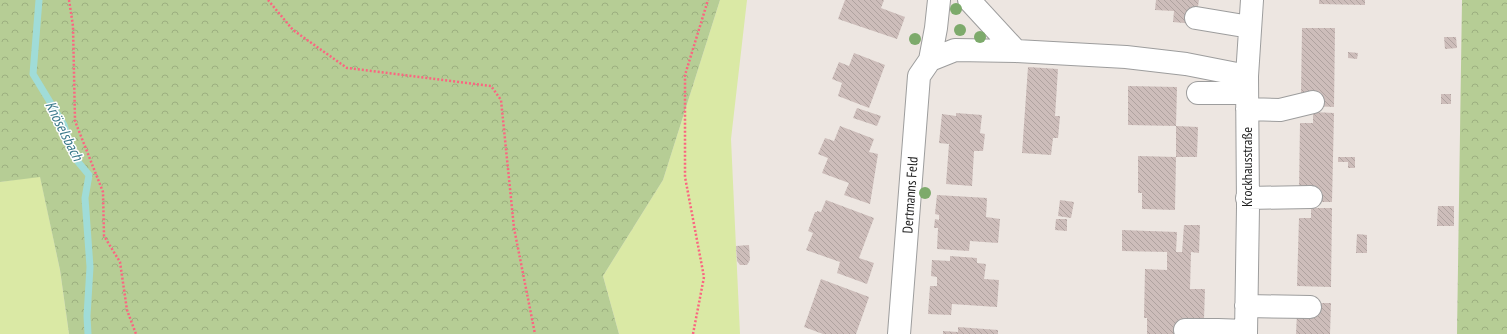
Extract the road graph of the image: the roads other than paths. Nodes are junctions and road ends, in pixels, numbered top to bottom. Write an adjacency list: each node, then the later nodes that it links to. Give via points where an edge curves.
1 (939, 0): 7 (street, Dertmanns Feld)
2 (969, 0): 6 (street)
3 (1252, 0): 5 (street, Krockhausstraße)
4 (1196, 18): 5 (street)
5 (1250, 27): 8 (street, Krockhausstraße)
6 (1016, 51): 7 (street, via 955,50); 8 (street, via 1126,57 1186,64)
7 (930, 60): 17 (street, Dertmanns Feld, via 919,76)
8 (1247, 92): 9 (street); 10 (street, via 1280,110); 11 (street, Krockhausstraße)
9 (1198, 93)
10 (1313, 110)
11 (1247, 202): 12 (street); 13 (street, Krockhausstraße)
12 (1311, 205)
13 (1246, 299): 14 (street); 16 (street, Krockhausstraße)
14 (1310, 300)
15 (1186, 330): 16 (street)
16 (1246, 333)
17 (899, 334)

